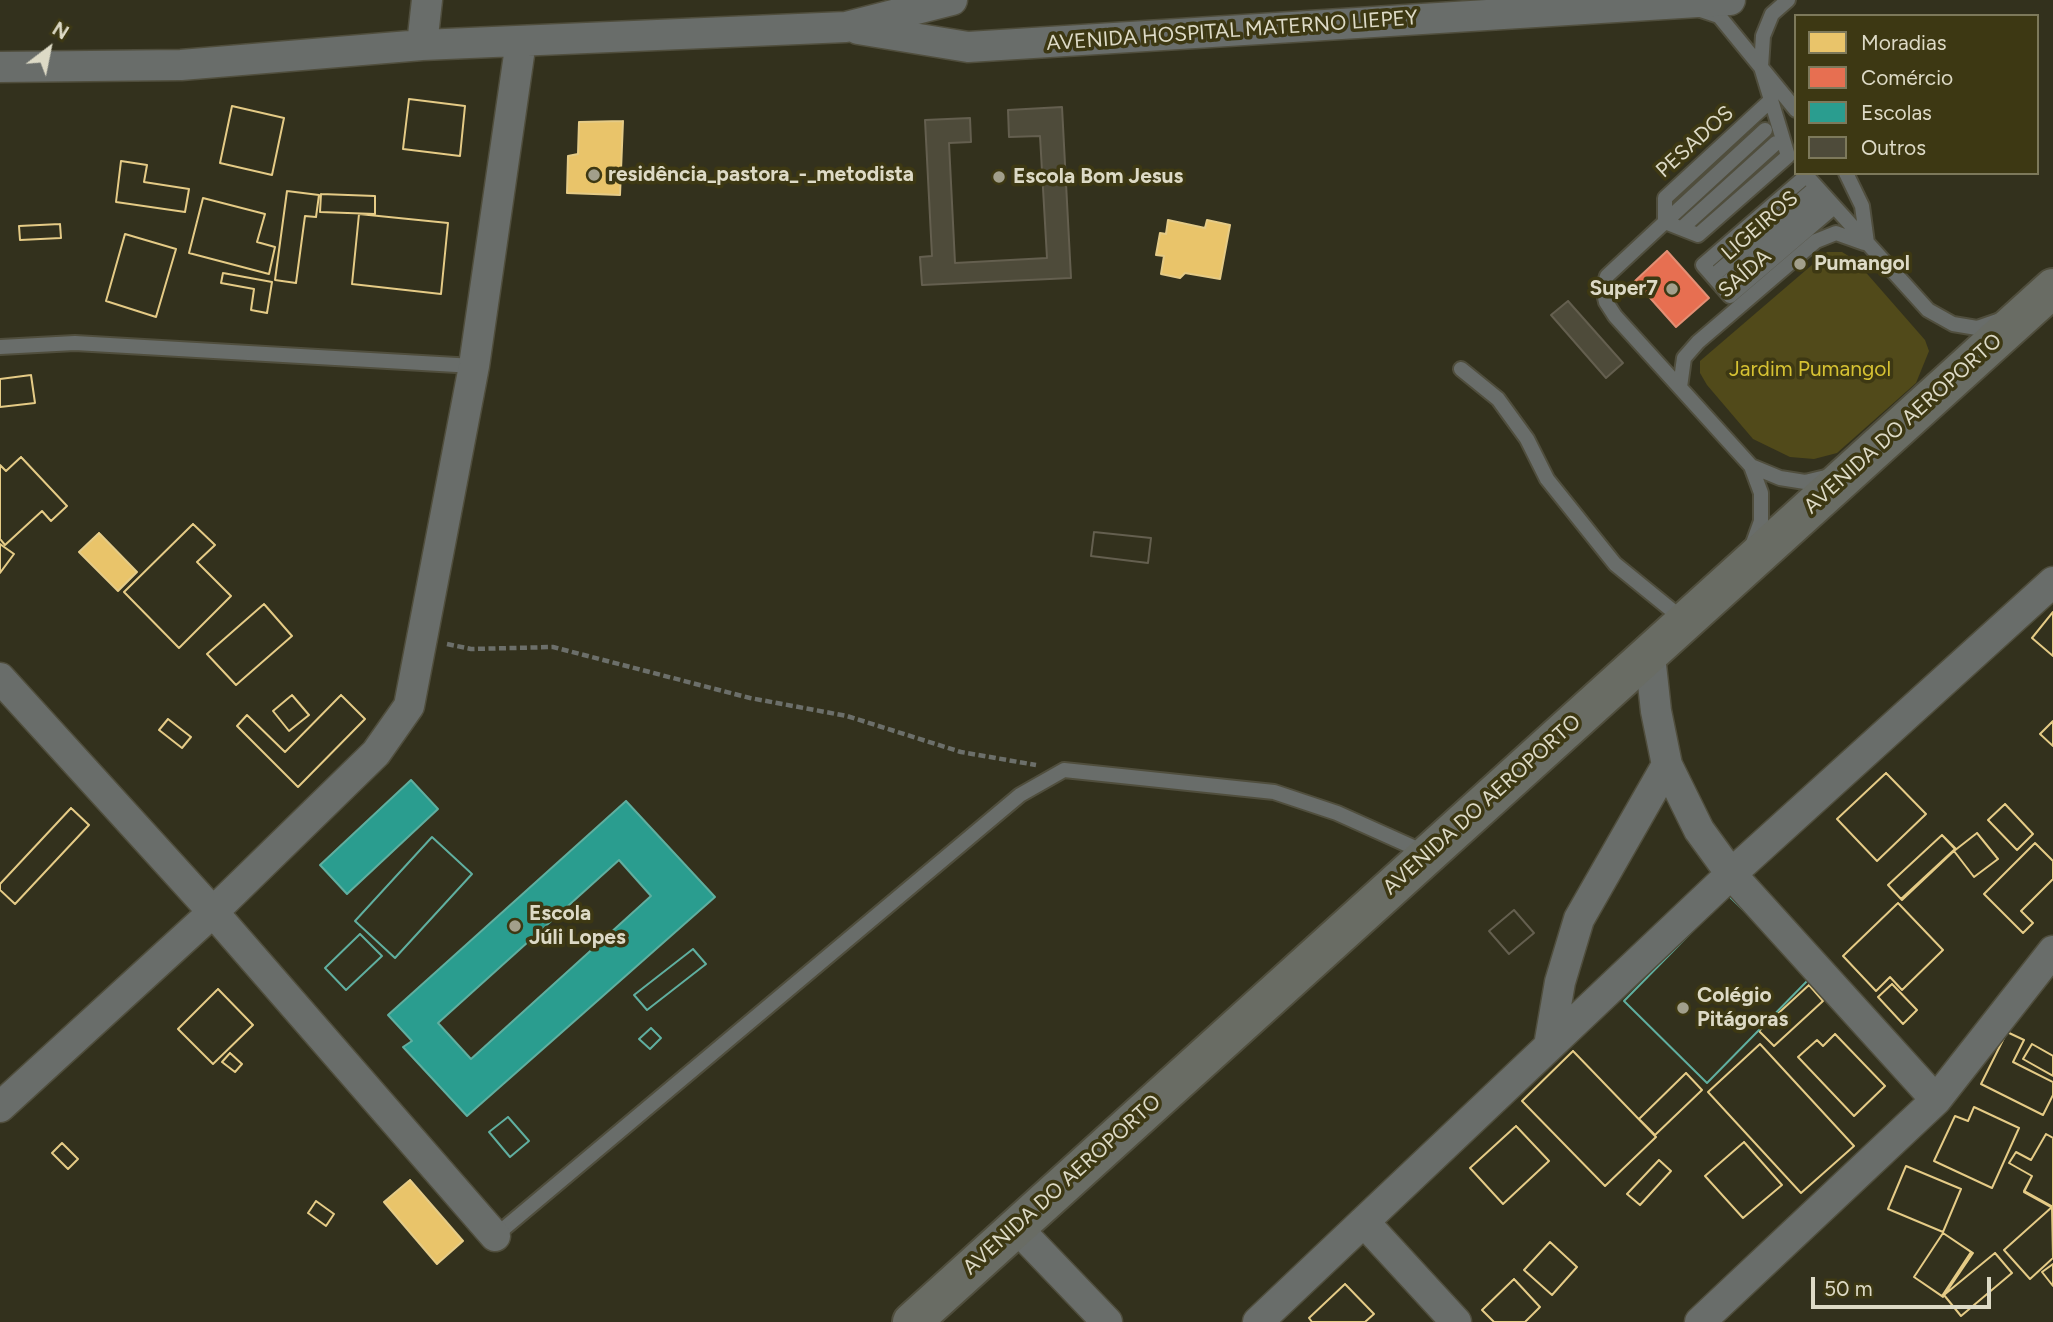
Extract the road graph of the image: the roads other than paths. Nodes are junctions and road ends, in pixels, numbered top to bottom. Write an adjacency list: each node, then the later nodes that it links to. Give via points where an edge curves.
1 (427, 0): 8 (street)
2 (953, 0): 6 (street)
3 (1730, 0): 5 (street, AVENIDA HOSPITAL MATERNO LIEPEY)
4 (1788, 0): 10 (lane, via 1772,14 1763,36)
5 (1684, 3): 6 (street, AVENIDA HOSPITAL MATERNO LIEPEY, via 968,47); 10 (lane, via 1719,16)
6 (846, 27): 7 (street)
7 (521, 41): 8 (street); 26 (street)
8 (422, 45): 9 (street, via 181,65)
9 (0, 67)
10 (1761, 67): 11 (lane); 12 (lane)
11 (1770, 101): 13 (lane, PESADOS); 16 (lane)
12 (1794, 108)
13 (1754, 117): 14 (lane); 19 (lane, PESADOS, via 1665,198)
14 (1765, 130): 15 (lane); 19 (lane, PESADOS)
15 (1776, 142): 16 (lane); 20 (lane)
16 (1792, 160): 20 (lane, via 1698,235)
17 (1847, 175): 21 (lane, via 1862,206)
18 (1817, 188): 21 (lane); 22 (lane, LIGEIROS); 22 (lane, LIGEIROS)
19 (1664, 222): 20 (lane); 28 (lane, PESADOS, via 1607,276 1603,289 1615,316)
20 (1682, 228)
21 (1868, 244): 23 (lane, via 1928,310 1953,324 1977,328); 24 (lane, SAÍDA, via 1836,233 1816,241)
22 (1717, 281): 24 (lane)
23 (2041, 299): 30 (main road, AVENIDA DO AEROPORTO)
24 (1723, 320): 28 (lane, SAÍDA, via 1684,358)
25 (0, 346): 26 (lane, via 75,343)
26 (474, 366): 39 (street, via 409,706 376,753)
27 (1461, 369): 33 (lane, via 1497,399 1527,439 1547,479 1615,564)
28 (1680, 387): 29 (lane, PESADOS)
29 (1751, 466): 30 (lane, via 1805,482); 31 (lane, via 1761,493 1761,521)
30 (1851, 471): 31 (main road, AVENIDA DO AEROPORTO)
31 (1745, 568): 33 (main road, AVENIDA DO AEROPORTO)
32 (2053, 582): 38 (street)
33 (1686, 622): 34 (main road, AVENIDA DO AEROPORTO)
34 (1650, 656): 36 (street); 37 (main road, AVENIDA DO AEROPORTO)
35 (0, 678): 39 (street)
36 (1667, 765): 38 (street, via 1699,830); 41 (street, via 1579,919 1560,982)
37 (1428, 854): 45 (main road, AVENIDA DO AEROPORTO); 46 (lane, via 1337,813 1274,792 1064,770 1020,795)
38 (1731, 874): 41 (street); 42 (street)
39 (213, 912): 43 (street); 46 (street)
40 (2053, 951): 42 (street)
41 (1549, 1046): 44 (street)
42 (1936, 1100): 51 (street)
43 (0, 1107)
44 (1364, 1222): 49 (street); 50 (street)
45 (1016, 1227): 47 (main road, AVENIDA DO AEROPORTO); 48 (street)
46 (495, 1236)
47 (912, 1322)
48 (1107, 1322)
49 (1258, 1322)
50 (1456, 1322)
51 (1700, 1322)

